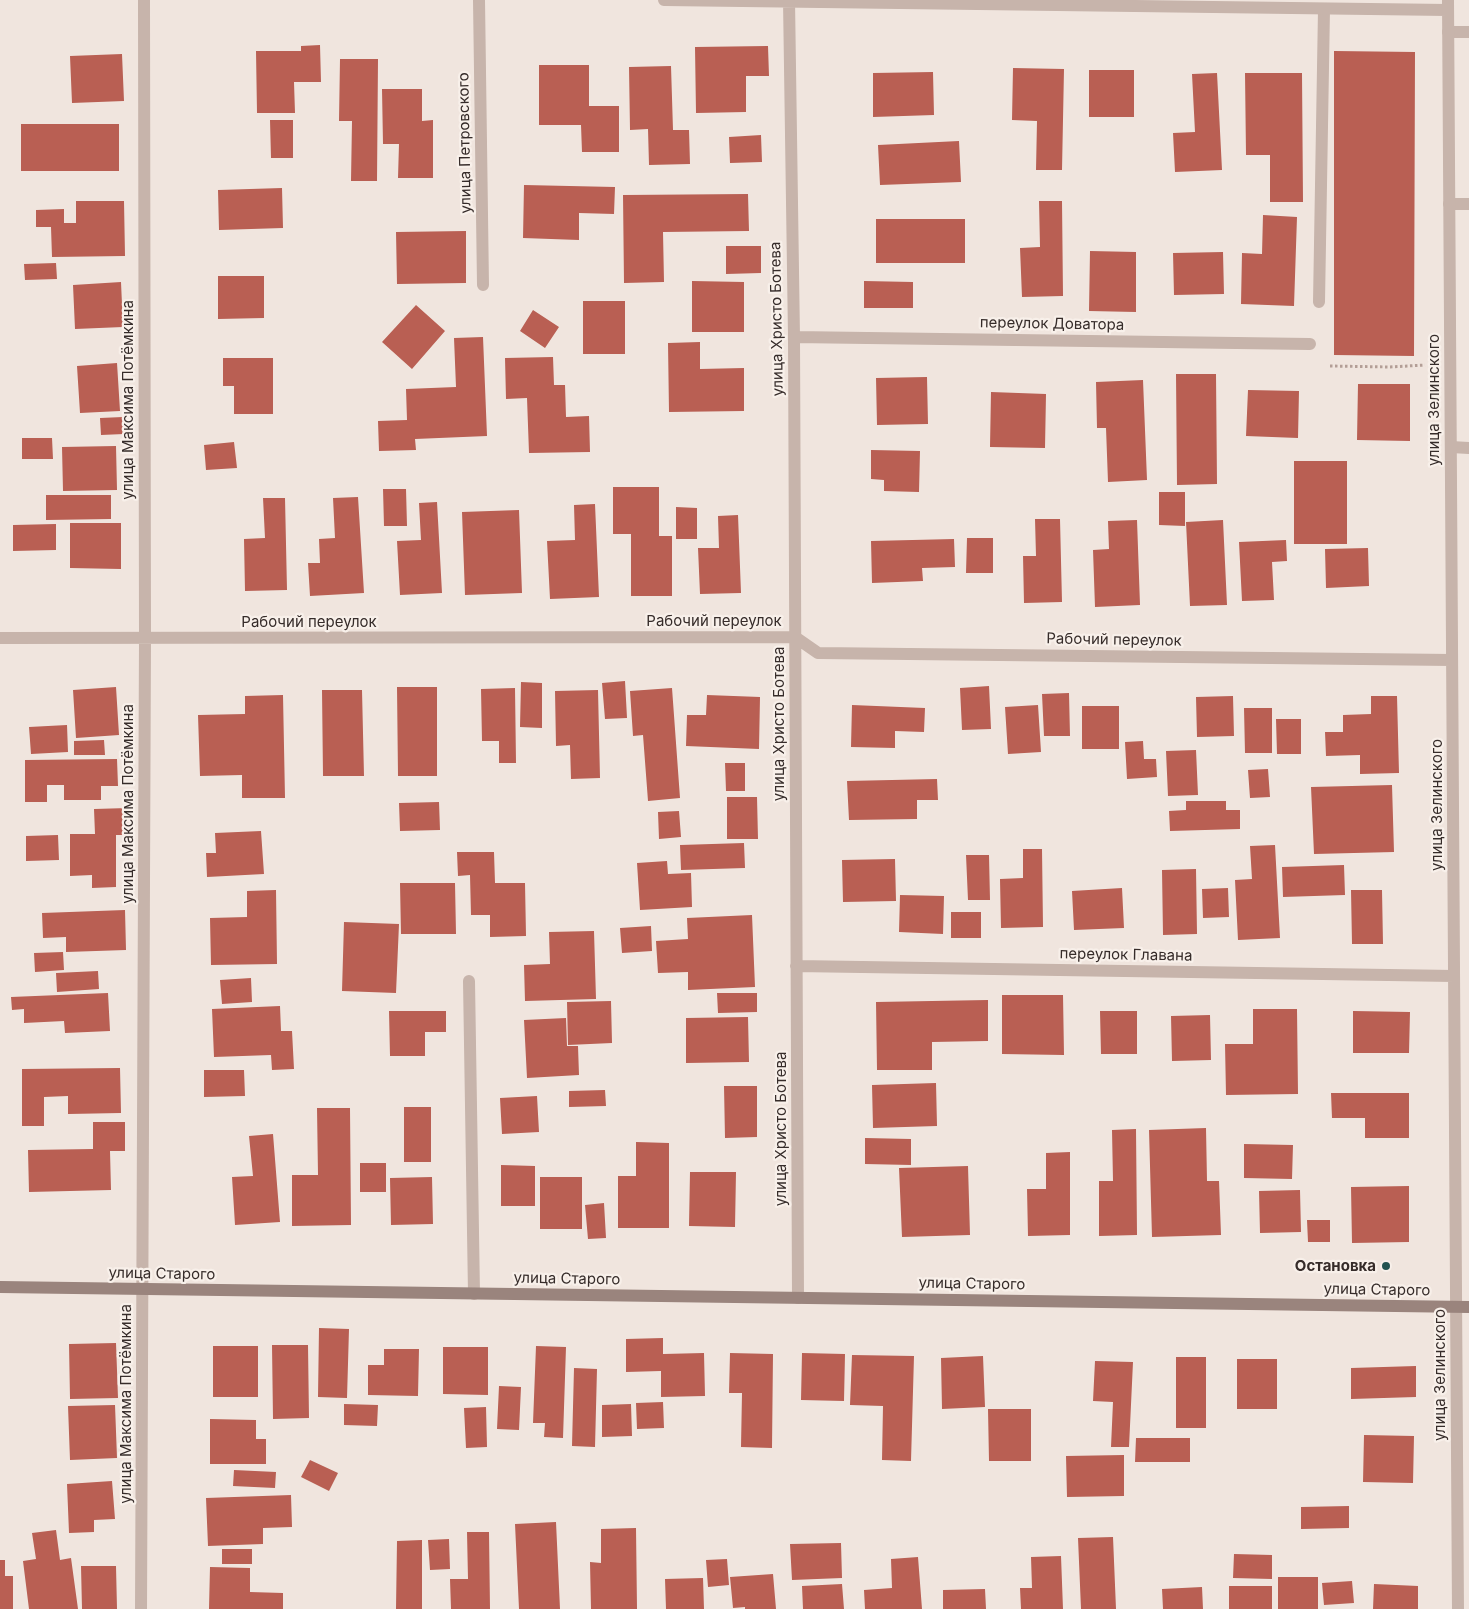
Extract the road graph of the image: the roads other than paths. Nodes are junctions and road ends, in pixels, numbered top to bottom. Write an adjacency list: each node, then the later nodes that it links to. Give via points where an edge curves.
1 (144, 0): 20 (street, улица Максима Потёмкина)
2 (479, 0): 12 (street, улица Петровского)
3 (664, 0): 4 (street)
4 (789, 1): 5 (street); 14 (street, улица Христо Ботева)
5 (1159, 4): 7 (street)
6 (1448, 5): 7 (street); 8 (street, улица Зелинского)
7 (1324, 8): 13 (street)
8 (1448, 32): 9 (street); 10 (street, улица Зелинского)
9 (1469, 32)
10 (1449, 204): 11 (street); 16 (street, улица Зелинского)
11 (1469, 204)
12 (483, 285)
13 (1319, 302)
14 (794, 337): 15 (street, переулок Доватора); 18 (street, улица Христо Ботева)
15 (1310, 344)
16 (1451, 447): 17 (street); 21 (street, улица Зелинского)
17 (1469, 448)
18 (795, 637): 20 (street, Рабочий переулок); 21 (street, Рабочий переулок, via 818,653); 22 (street, улица Христо Ботева)
19 (0, 638): 20 (street, Рабочий переулок)
20 (145, 638): 26 (street, улица Максима Потёмкина)
21 (1452, 660): 23 (street, улица Зелинского)
22 (796, 966): 23 (street, переулок Главана); 28 (street, улица Христо Ботева)
23 (1454, 976): 29 (street, улица Зелинского)
24 (469, 981): 27 (street)
25 (0, 1287): 26 (street, улица Старого)
26 (142, 1290): 27 (street, улица Старого); 30 (street, улица Максима Потёмкина)
27 (474, 1294): 28 (street, улица Старого)
28 (798, 1298): 29 (street, улица Старого)
29 (1463, 1307): 31 (street, улица Зелинского)
30 (141, 1609)
31 (1458, 1609)

